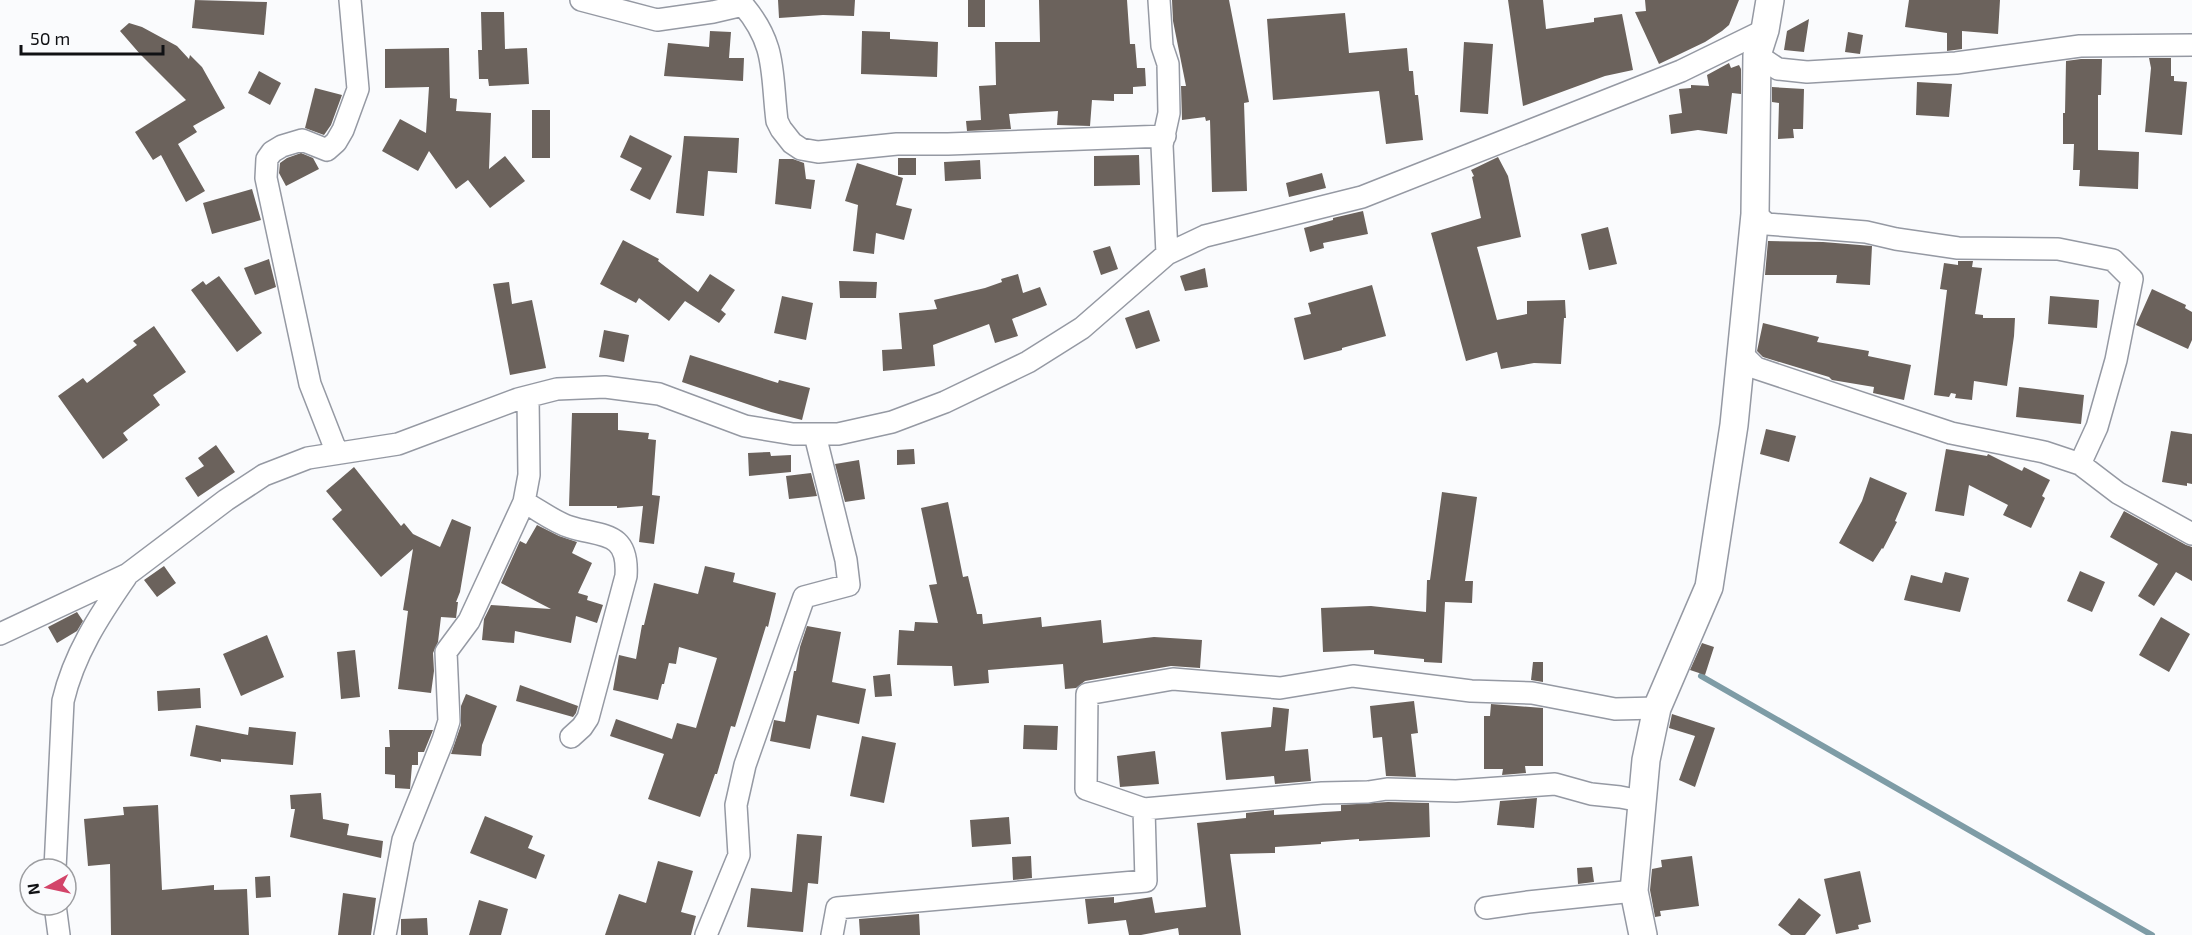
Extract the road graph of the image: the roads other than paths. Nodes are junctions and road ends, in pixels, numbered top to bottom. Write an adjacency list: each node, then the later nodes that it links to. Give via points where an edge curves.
1 (350, 0): 14 (street, via 358,89 343,130 327,150 302,140 272,152 267,159 266,178 310,384)
2 (581, 0): 5 (street, via 657,20 713,12)
3 (1159, 0): 8 (street, via 1162,46 1168,64 1169,113)
4 (1770, 0): 6 (street)
5 (744, 2): 8 (street, via 770,48 777,121 801,149 818,152 897,144)
6 (1761, 42): 7 (street, via 1778,69 1816,72 1956,63 2080,46); 9 (street); 10 (street, via 1362,197 1204,236)
7 (2192, 45)
8 (1165, 136): 10 (street, via 1162,145)
9 (1755, 214): 11 (street); 15 (street, via 1767,224 1866,232 1958,248 2058,249 2114,260 2133,279 2097,427)
10 (1167, 254): 13 (street, via 1082,328 1028,362 945,402 892,422)
11 (1741, 354): 15 (street, via 1756,368 1951,433 2044,452); 20 (street, via 1709,586)
12 (528, 397): 13 (street, via 557,389 605,387 659,394 745,426); 14 (street, via 398,444); 16 (street, via 529,475)
13 (815, 435): 30 (street, via 849,585 804,597 745,765 735,805 739,855)
14 (337, 453): 18 (street, via 308,458 264,475)
15 (2080, 464): 17 (street, via 2118,493)
16 (524, 502): 21 (street, via 569,527 608,535 619,543 627,564 588,718); 29 (street, via 469,621 446,652 449,721 403,840)
17 (2192, 534)
18 (128, 574): 19 (street); 24 (street, via 102,612 69,677 63,701)
19 (2, 631)
20 (1657, 708): 22 (street); 23 (street, via 1615,709 1532,693 1471,691 1353,676 1280,688 1173,679 1087,694 1086,789)
21 (570, 737)
22 (1641, 801): 23 (street, via 1555,784 1456,791 1388,789 1322,793); 25 (street)
23 (1144, 809): 31 (street, via 1146,881 837,908)
24 (56, 857)
25 (1634, 891): 26 (street); 32 (street)
26 (1486, 908)
27 (57, 917): 28 (street)
28 (59, 935)
29 (385, 935)
30 (706, 935)
31 (832, 935)
32 (1643, 935)

